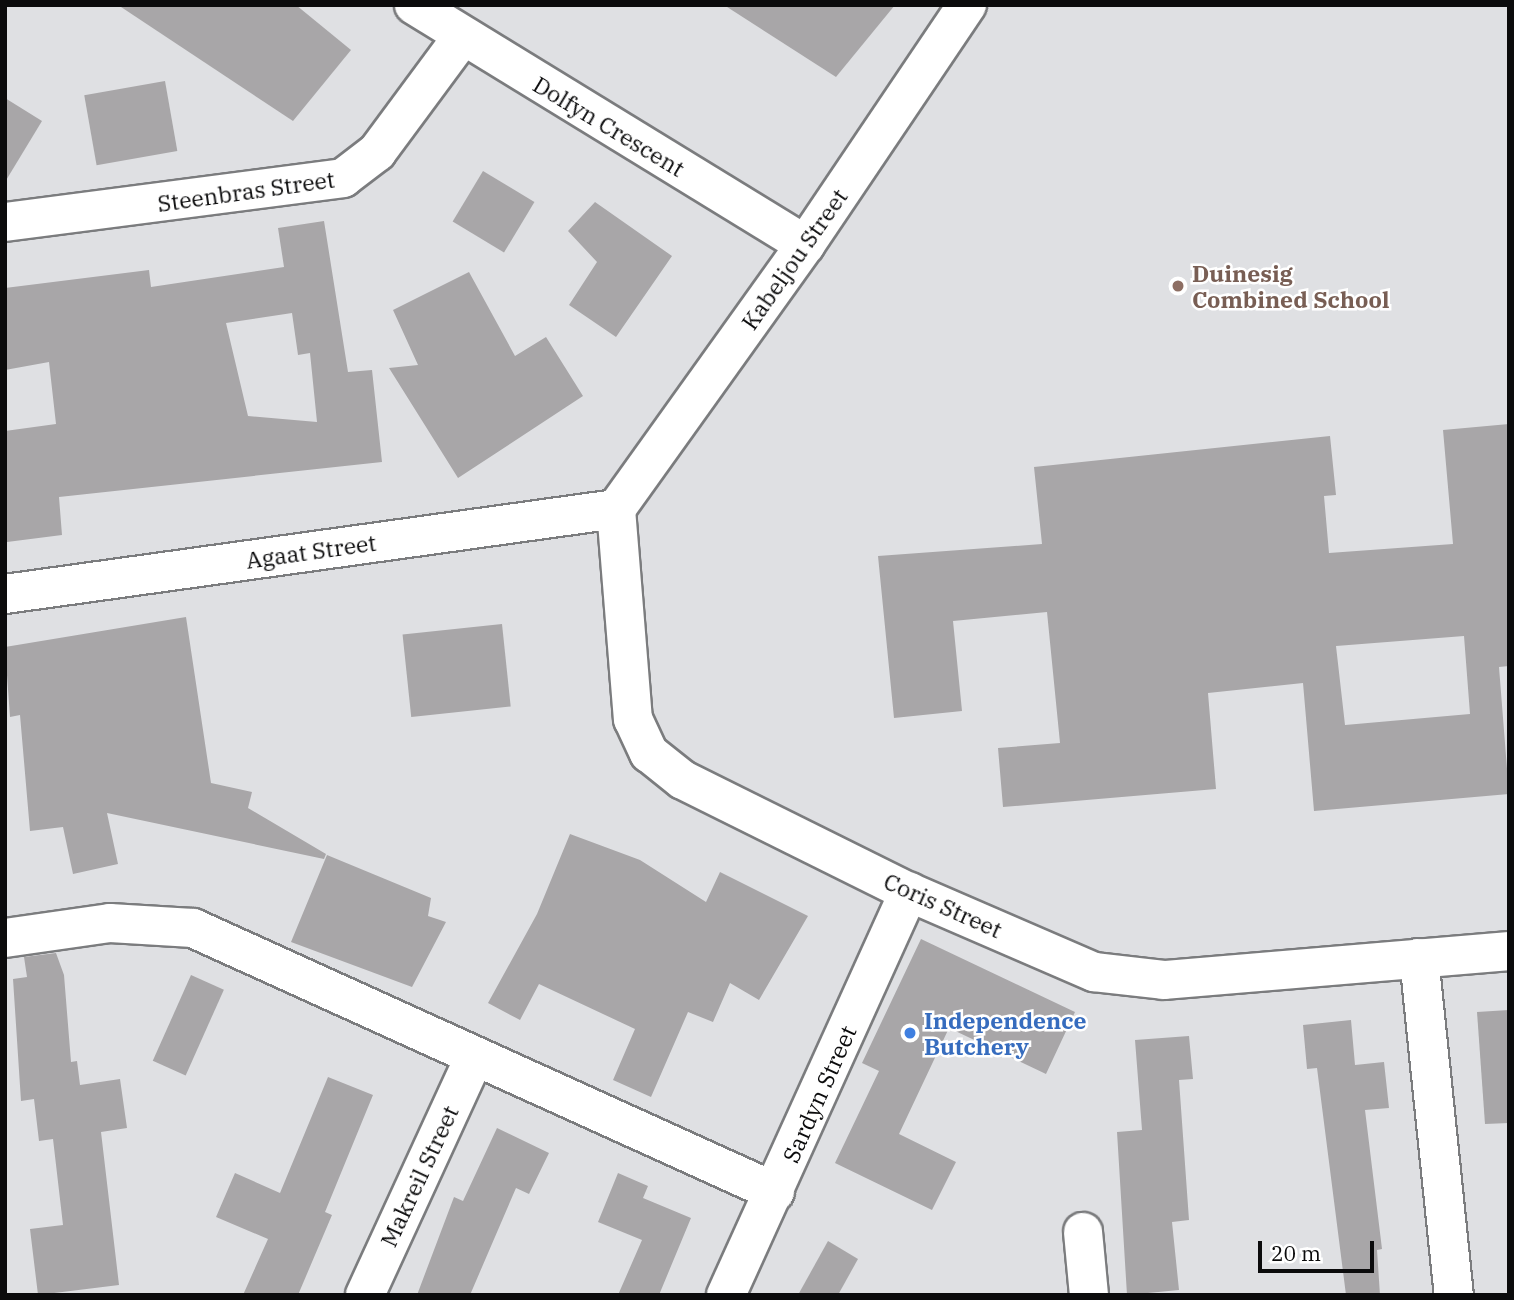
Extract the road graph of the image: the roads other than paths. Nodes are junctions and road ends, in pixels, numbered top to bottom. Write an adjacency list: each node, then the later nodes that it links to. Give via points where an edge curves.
1 (414, 5): 3 (street, Dolfyn Crescent)
2 (967, 5): 5 (street, Kabeljou Street)
3 (462, 37): 4 (street, Steenbras Street, via 377,152 343,178); 5 (street, Dolfyn Crescent)
4 (5, 222)
5 (805, 245): 6 (street, Kabeljou Street)
6 (616, 509): 7 (street, Agaat Street); 8 (street, Coris Street, via 633,719 649,753 683,780)
7 (5, 594)
8 (909, 892): 11 (street, Coris Street, via 1094,972 1164,980); 13 (street, Sardyn Street)
9 (5, 938): 12 (street, via 110,922 193,928)
10 (1509, 951): 11 (street, Coris Street)
11 (1419, 958): 18 (street)
12 (474, 1058): 13 (street); 15 (street, Makreil Street)
13 (775, 1192): 16 (street, Sardyn Street)
14 (1083, 1232): 17 (street)
15 (365, 1295)
16 (726, 1295)
17 (1089, 1295)
18 (1454, 1295)

